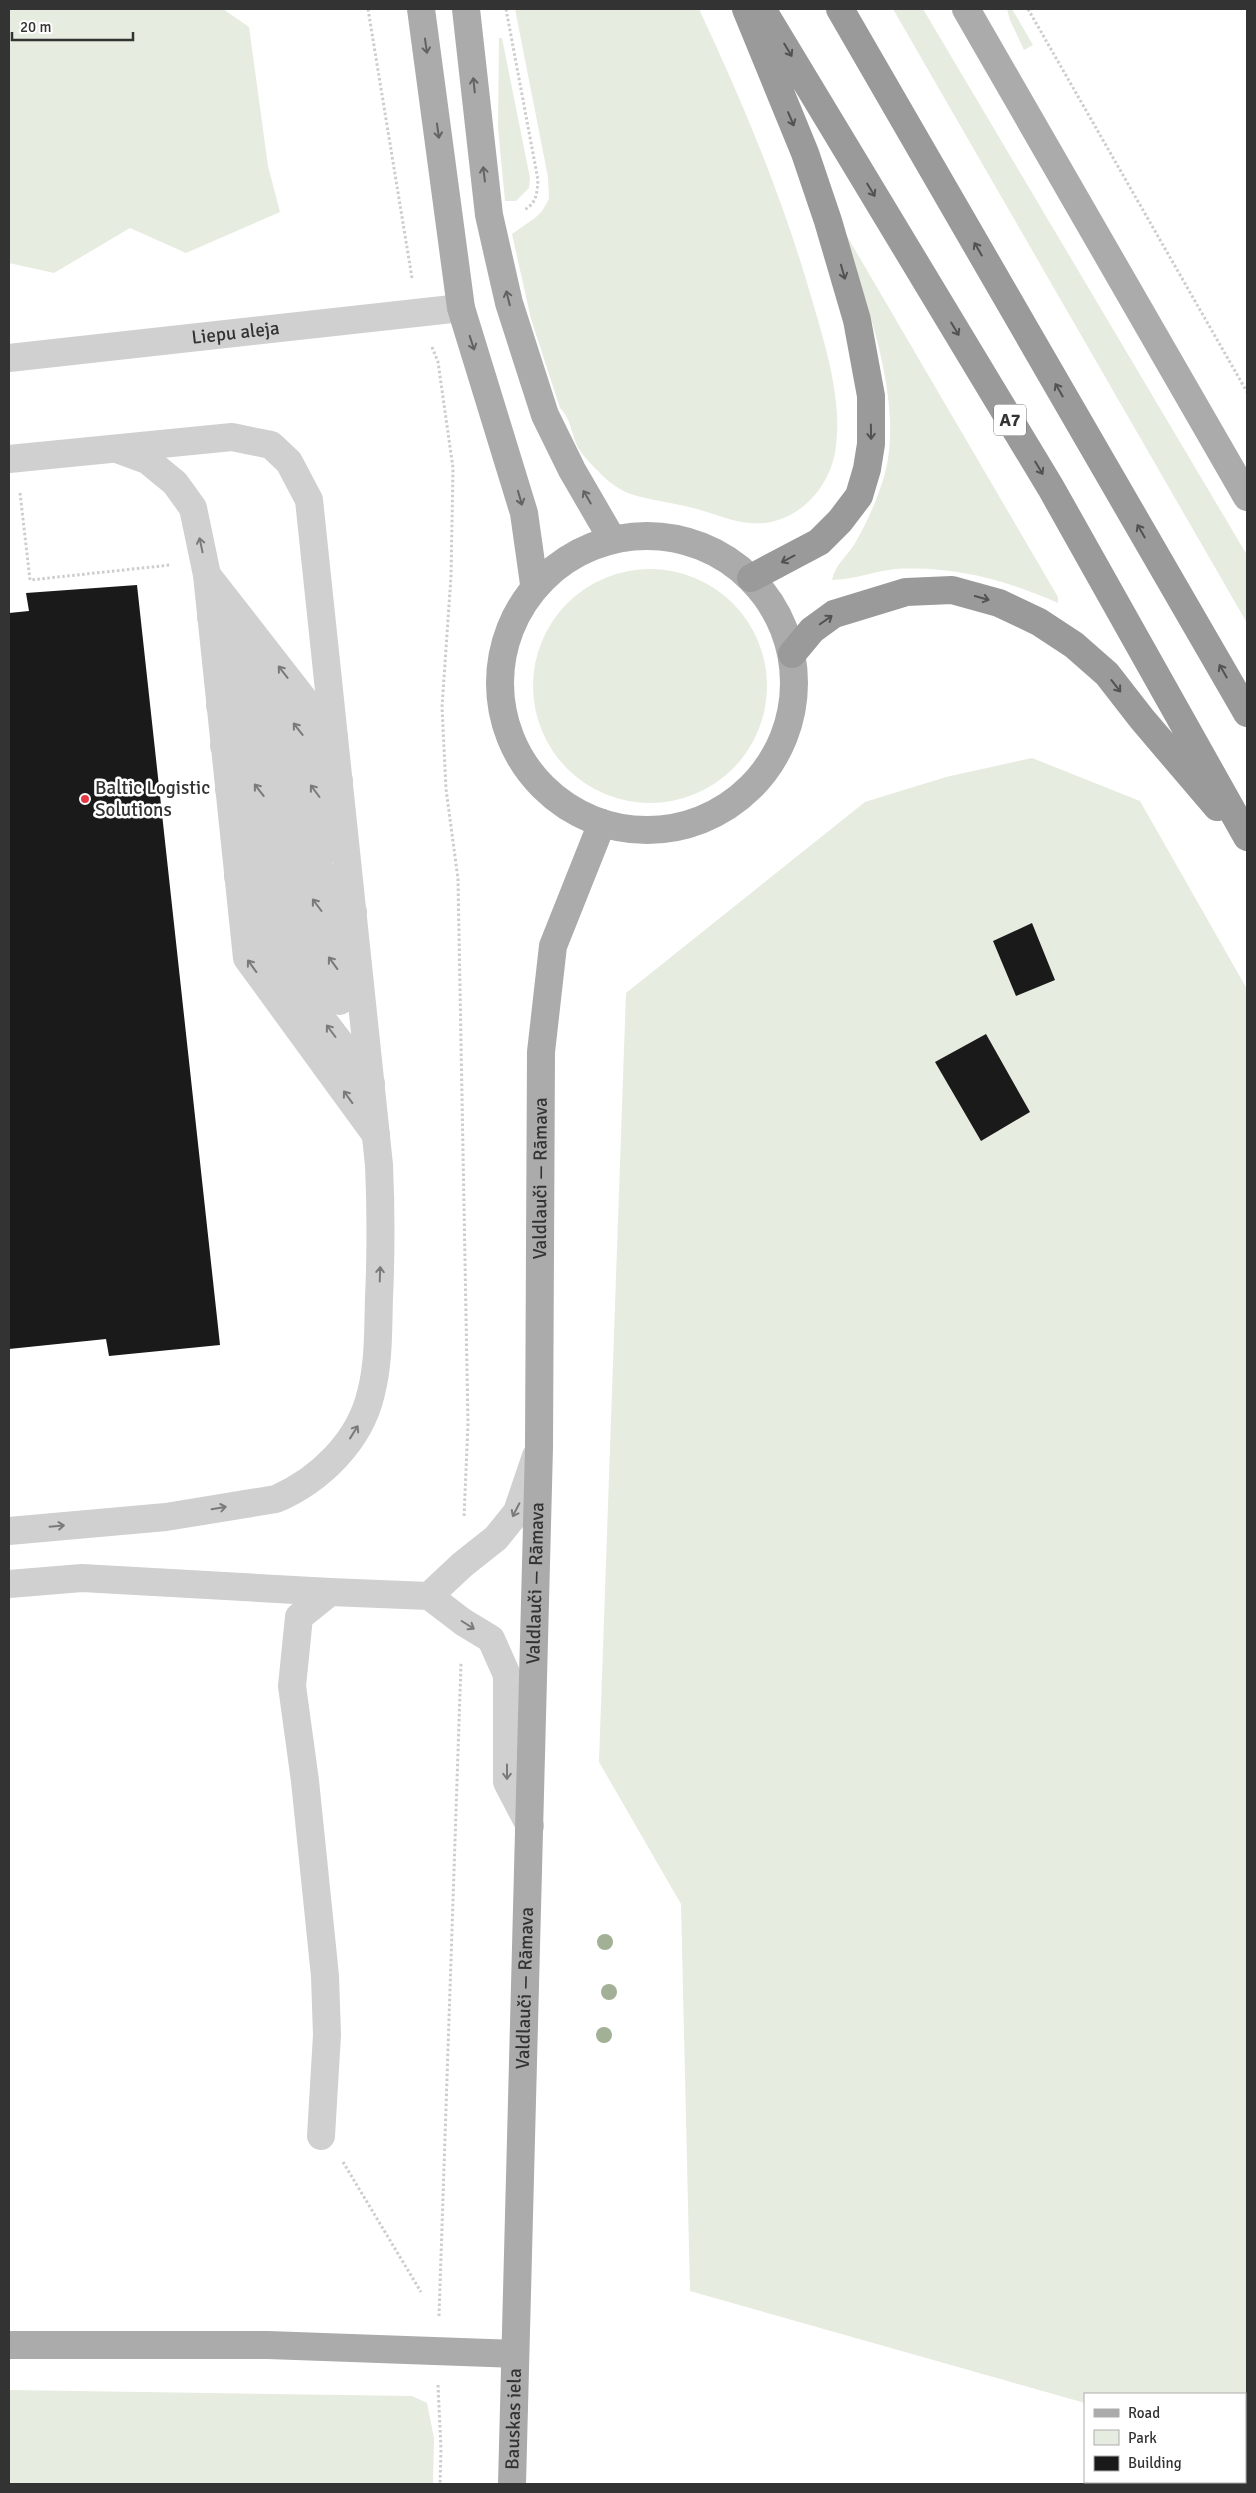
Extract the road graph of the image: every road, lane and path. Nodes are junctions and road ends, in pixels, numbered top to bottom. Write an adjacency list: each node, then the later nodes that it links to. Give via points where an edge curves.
1 (368, 9): 10 (path)
2 (421, 9): 9 (main road, one-way to 9)
3 (466, 9): 17 (main road, one-way to 3, via 572,470 545,414 509,303 489,215)
4 (746, 9): 20 (highway, one-way to 20, via 805,153 828,221 857,320 871,396 871,434 860,496 818,542)
5 (762, 9): 34 (highway, A7, one-way to 34, via 1051,488)
6 (840, 9): 26 (highway, one-way to 6)
7 (966, 9): 16 (main road)
8 (1028, 9): 12 (path)
9 (460, 308): 10 (street, Liepu aleja); 21 (main road, one-way to 21, via 524,513)
10 (420, 314): 11 (street, Liepu aleja); 47 (path, via 438,362 453,468 451,576 442,708 446,789 458,879 460,950 468,1424)
11 (9, 358)
12 (1247, 392)
13 (114, 448): 14 (street); 19 (street, one-way to 13, via 194,508 175,483 147,460); 27 (street, via 232,436 271,445 289,462 309,500)
14 (9, 459)
15 (19, 486): 18 (path, via 30,580)
16 (1247, 496)
17 (612, 539): 20 (main road, via 639,535 680,538 718,553); 21 (main road, via 580,553)
18 (172, 565)
19 (207, 575): 22 (street); 27 (street, one-way to 19)
20 (751, 578): 23 (main road, via 777,613)
21 (534, 584): 31 (main road, via 504,645 499,689 508,733 529,772 561,803)
22 (211, 618): 24 (street); 29 (street, one-way to 22)
23 (792, 654): 31 (main road, via 794,695 785,735 756,787 692,823 647,830); 35 (highway, one-way to 35, via 812,630 834,614 906,592 952,590 999,603 1039,622 1074,645 1107,674)
24 (215, 659): 25 (street); 33 (street, one-way to 24)
25 (220, 706): 28 (street); 36 (street)
26 (1247, 713)
27 (334, 738): 29 (street)
28 (224, 746): 30 (street); 38 (street, one-way to 28)
29 (339, 781): 33 (street)
30 (229, 789): 32 (street); 40 (street, one-way to 30)
31 (602, 823): 45 (main road, Valdlauči — Rāmava, via 553,946 541,1052)
32 (233, 827): 37 (street); 41 (street, one-way to 32)
33 (344, 830): 36 (street)
34 (1247, 837)
35 (1247, 843)
36 (348, 864): 38 (street)
37 (238, 876): 39 (street); 42 (street)
38 (352, 912): 40 (street)
39 (242, 915): 43 (street, one-way to 39); 44 (street, one-way to 39, via 247,958)
40 (357, 958): 41 (street)
41 (362, 1002): 42 (street)
42 (366, 1034): 43 (street)
43 (371, 1083): 44 (street)
44 (376, 1137): 46 (street, one-way to 44, via 166,1517 276,1499 291,1492 334,1460 367,1409 376,1365 382,1223)
45 (539, 1448): 47 (street, one-way to 47, via 517,1512 496,1538); 52 (main road, Valdlauči — Rāmava)
46 (9, 1531)
47 (462, 1565): 50 (street)
48 (9, 1584): 49 (street, via 82,1578)
49 (330, 1592): 50 (street); 53 (street, via 299,1617 292,1686 305,1781 324,1976 326,2035)
50 (430, 1596): 51 (street)
51 (463, 1622): 52 (street, one-way to 52, via 491,1639 507,1675 507,1782); 56 (path)
52 (530, 1826): 57 (main road, Valdlauči — Rāmava)
53 (321, 2136): 54 (path, via 344,2163)
54 (421, 2292)
55 (9, 2345): 56 (main road, via 268,2344)
56 (439, 2352): 57 (main road); 58 (path)
57 (515, 2354): 59 (main road, Bauskas iela)
58 (440, 2484)
59 (512, 2484)

